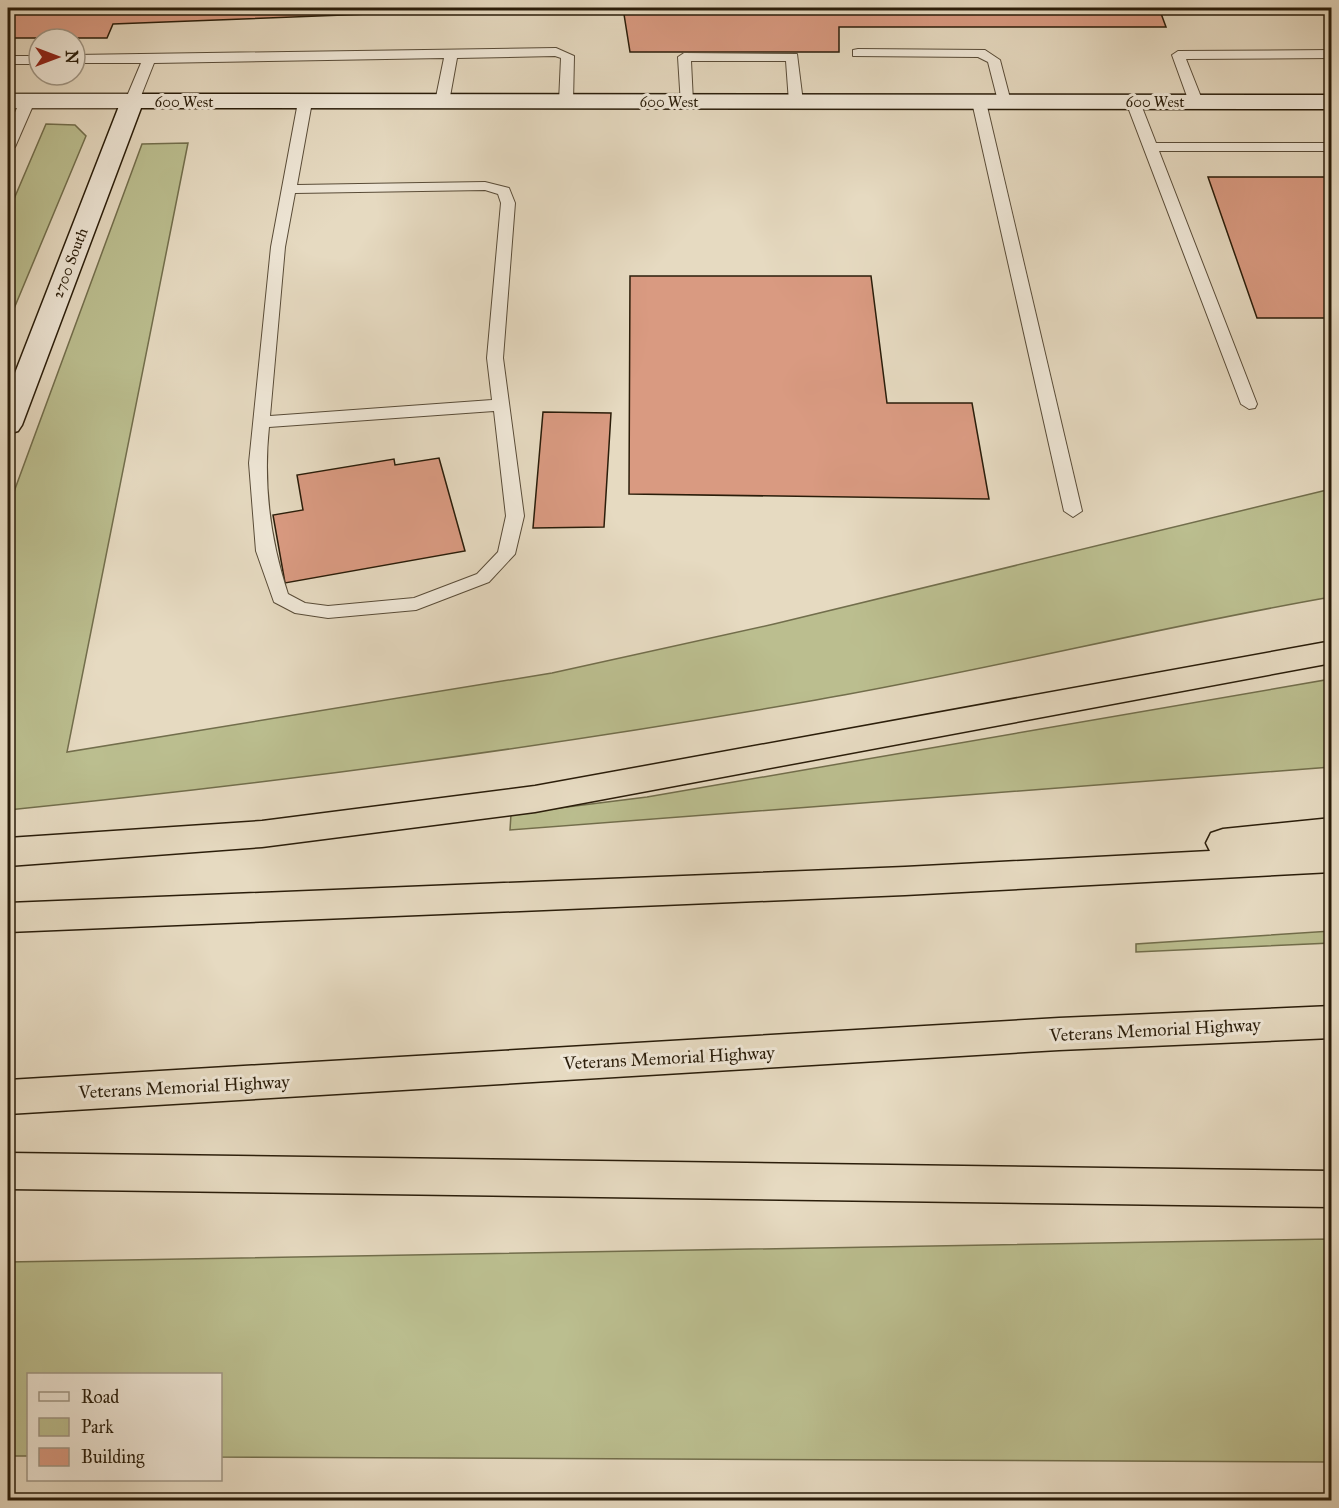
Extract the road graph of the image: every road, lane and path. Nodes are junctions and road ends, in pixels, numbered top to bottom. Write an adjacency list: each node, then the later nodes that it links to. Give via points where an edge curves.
1 (858, 53): 16 (lane, via 980,53 994,60)
2 (451, 54): 5 (lane); 11 (lane); 12 (lane, via 556,52 568,56)
3 (1332, 54): 18 (lane, via 1178,55)
4 (87, 59): 5 (lane)
5 (149, 59): 9 (lane)
6 (8, 60): 7 (lane)
7 (27, 60)
8 (18, 101): 9 (street, 600 West); 20 (lane)
9 (132, 101): 10 (street, 600 West); 27 (street, 2700 South)
10 (305, 102): 11 (street, 600 West); 23 (lane)
11 (442, 102): 12 (street, 600 West)
12 (566, 102): 13 (street, 600 West)
13 (686, 102): 14 (street, 600 West); 14 (lane, via 684,57 792,57)
14 (796, 102): 15 (street, 600 West)
15 (979, 102): 16 (street, 600 West); 28 (lane)
16 (1004, 102): 17 (street, 600 West)
17 (1134, 102): 18 (street, 600 West); 21 (lane)
18 (1196, 102): 19 (street, 600 West)
19 (1332, 102)
20 (8, 147)
21 (1151, 147): 22 (lane); 24 (lane)
22 (1332, 147)
23 (290, 189): 25 (lane, via 485,186 504,191 508,203 495,358); 26 (lane, via 278,247)
24 (1249, 404)
25 (500, 405): 26 (lane); 26 (lane, via 515,516 506,554 483,578 416,604 328,612 301,609 280,598 265,551 257,463)
26 (261, 422)
27 (8, 425)
28 (1073, 511)
29 (1332, 652): 31 (highway, via 535,799 262,834)
30 (1332, 831): 33 (highway)
31 (8, 852)
32 (1332, 858): 33 (highway)
33 (904, 881): 34 (highway)
34 (8, 918)
35 (1332, 1022): 36 (highway, Veterans Memorial Highway, via 1059,1034)
36 (8, 1097)
37 (8, 1171): 38 (highway)
38 (1332, 1189)

